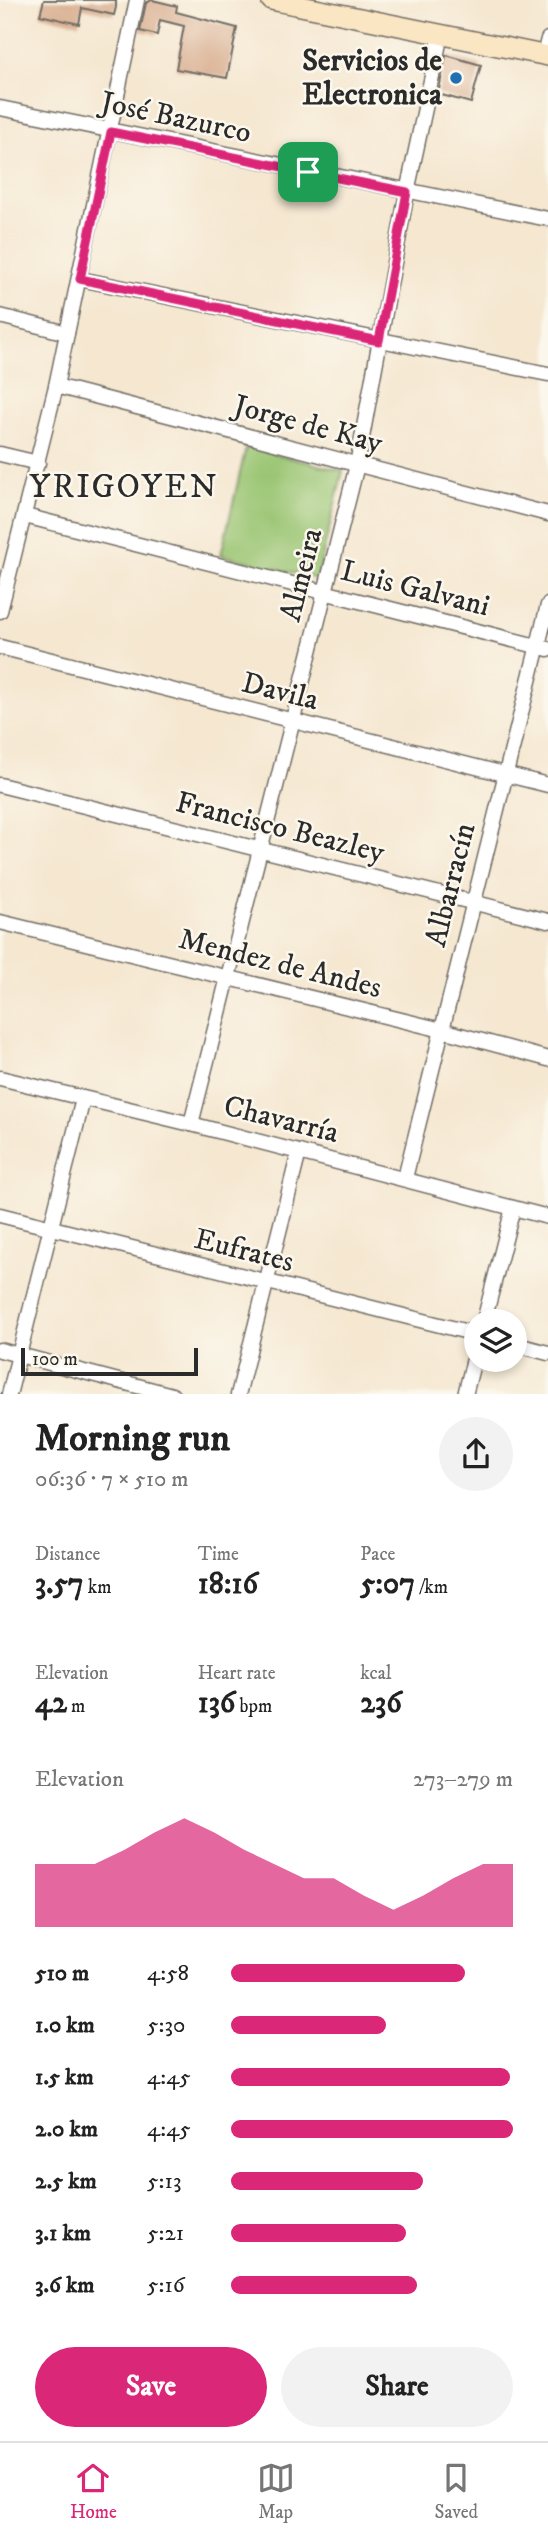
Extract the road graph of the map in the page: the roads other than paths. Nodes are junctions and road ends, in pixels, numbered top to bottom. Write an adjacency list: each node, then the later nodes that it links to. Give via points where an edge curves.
1 (137, 0): 7 (street)
2 (271, 0): 3 (main road)
3 (306, 3): 4 (main road)
4 (441, 34): 5 (main road); 8 (street, Almeira)
5 (547, 50)
6 (0, 108): 7 (street, José Bazurco)
7 (111, 132): 8 (street, José Bazurco); 10 (street)
8 (407, 192): 9 (street, José Bazurco); 13 (street, Almeira)
9 (548, 219)
10 (80, 279): 12 (street); 13 (street)
11 (0, 316): 12 (street)
12 (67, 333): 15 (street)
13 (379, 341): 14 (street); 18 (street, Almeira)
14 (548, 374)
15 (56, 386): 17 (street); 18 (street, Jorge de Kay)
16 (0, 454): 17 (street)
17 (38, 463): 20 (street)
18 (357, 465): 19 (street, Jorge de Kay); 21 (street, Almeira)
19 (548, 514)
20 (25, 516): 21 (street, Luis Galvani); 22 (street)
21 (325, 593): 26 (street, Luis Galvani); 27 (street, Almeira)
22 (2, 594): 24 (street)
23 (548, 605): 26 (street, Albarracín)
24 (0, 611)
25 (0, 647): 27 (street, Davila)
26 (543, 648): 28 (street, Albarracín)
27 (292, 722): 28 (street, Davila); 31 (street, Almeira)
28 (505, 774): 30 (street, Davila); 32 (street, Albarracín)
29 (0, 785): 31 (street, Francisco Beazley)
30 (548, 785)
31 (259, 850): 32 (street, Francisco Beazley); 35 (street, Almeira)
32 (473, 903): 33 (street, Francisco Beazley); 36 (street, Albarracín)
33 (548, 921)
34 (0, 922): 35 (street, Mendez de Andes)
35 (226, 978): 36 (street, Mendez de Andes); 40 (street, Almeira)
36 (442, 1030): 37 (street, Mendez de Andes); 42 (street, Albarracín)
37 (548, 1059)
38 (0, 1078): 39 (street, Chavarría)
39 (83, 1099): 40 (street, Chavarría); 46 (street)
40 (191, 1124): 41 (street, Chavarría)
41 (299, 1152): 42 (street, Chavarría); 47 (street)
42 (405, 1178): 43 (street, Chavarría)
43 (513, 1208): 45 (street, Chavarría); 48 (street)
44 (0, 1215): 46 (street, Eufrates)
45 (548, 1217)
46 (51, 1228): 47 (street, Eufrates); 53 (street)
47 (267, 1284): 49 (street, Eufrates); 57 (street)
48 (487, 1309)
49 (464, 1331)
50 (527, 1347): 52 (street)
51 (0, 1350): 53 (street)
52 (548, 1353)
53 (19, 1355): 55 (street); 56 (street)
54 (471, 1372): 58 (street)
55 (9, 1394)
56 (168, 1394)
57 (237, 1394)
58 (465, 1394)

